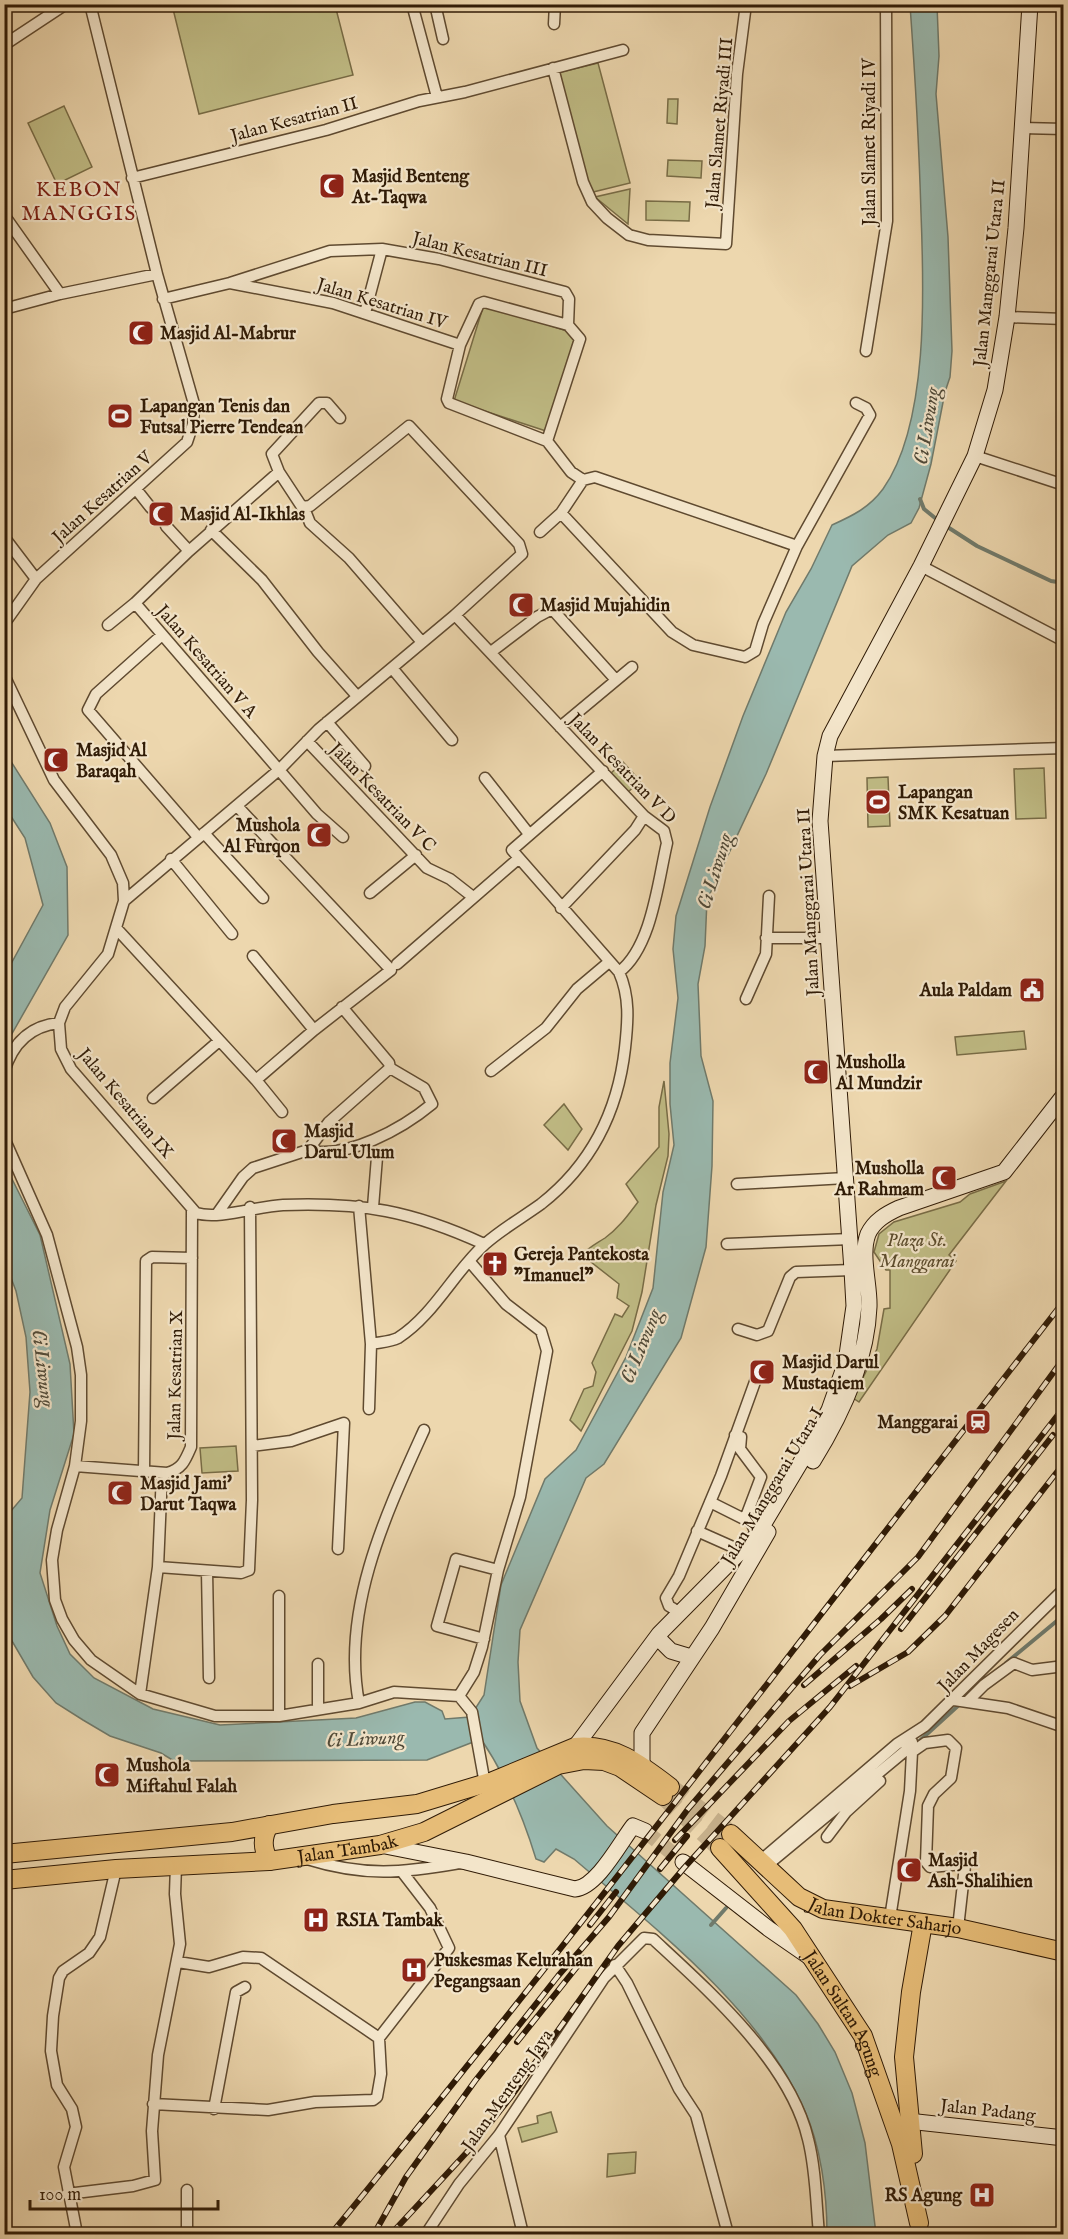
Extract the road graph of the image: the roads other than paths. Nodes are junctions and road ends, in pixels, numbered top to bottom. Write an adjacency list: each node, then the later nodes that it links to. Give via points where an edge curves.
1 (66, 4): 11 (street)
2 (90, 4): 17 (street)
3 (412, 4): 14 (street)
4 (435, 4): 10 (street)
5 (555, 4): 9 (street)
6 (746, 4): 13 (street, Jalan Slamet Riyadi III, via 726,244 648,240 629,235 607,218 592,202 583,182)
7 (886, 4): 30 (street, Jalan Slamet Riyadi IV, via 887,221)
8 (1030, 4): 15 (street, Jalan Manggarai Utara II)
9 (554, 24)
10 (443, 39)
11 (4, 45)
12 (623, 50): 13 (street, Jalan Kesatrian II)
13 (553, 68): 14 (street, Jalan Kesatrian II)
14 (437, 97): 17 (street, Jalan Kesatrian II, via 326,130)
15 (1022, 128): 16 (street); 26 (street, Jalan Manggarai Utara II)
16 (1064, 129)
17 (132, 178): 20 (street)
18 (4, 214): 22 (street)
19 (382, 249): 21 (street, Jalan Kesatrian III, via 330,251); 25 (street); 28 (street, Jalan Kesatrian III, via 439,258 565,292 569,299)
20 (157, 274): 22 (street); 23 (street, Jalan Kesatrian V)
21 (230, 283): 23 (street, Jalan Kesatrian III); 25 (street, Jalan Kesatrian IV)
22 (60, 294): 24 (street)
23 (163, 299): 38 (street, Jalan Kesatrian V, via 194,404 193,424 187,442)
24 (4, 309)
25 (365, 313): 29 (street, Jalan Kesatrian IV)
26 (1008, 316): 27 (street); 34 (street, Jalan Manggarai Utara II, via 995,390)
27 (1064, 320)
28 (568, 325): 29 (street, via 484,302 479,304); 33 (street, Jalan Kesatrian III, via 580,339)
29 (460, 345): 33 (street, Jalan Kesatrian IV, via 449,403)
30 (866, 351)
31 (856, 403): 46 (street, via 866,408 870,416)
32 (340, 418): 35 (street, via 327,403 319,403 272,454)
33 (547, 441): 36 (street, via 565,466)
34 (975, 456): 37 (street); 48 (street, Jalan Manggarai Utara II)
35 (279, 472): 40 (street); 43 (street, Jalan Kesatrian V A)
36 (583, 480): 41 (street); 46 (street, via 595,477 609,481)
37 (1064, 484)
38 (136, 489): 39 (street); 49 (street, Jalan Kesatrian V)
39 (151, 508)
40 (304, 508): 51 (street, via 410,426 522,549 522,554); 55 (street, via 310,523 349,558)
41 (561, 513): 44 (street); 46 (street, via 672,632 693,645 745,657 754,651)
42 (166, 526): 47 (street)
43 (211, 530): 47 (street, Jalan Kesatrian V A); 62 (street, via 262,580)
44 (540, 532)
45 (4, 537): 49 (street)
46 (797, 546)
47 (189, 550): 50 (street, Jalan Kesatrian V A)
48 (921, 566): 56 (street); 68 (street, Jalan Manggarai Utara II, via 830,736)
49 (36, 579): 52 (street)
50 (135, 603): 53 (street); 54 (street, Jalan Kesatrian V A)
51 (454, 615): 55 (street); 57 (street, Jalan Kesatrian V D)
52 (4, 624)
53 (108, 625)
54 (162, 635): 70 (street, Jalan Kesatrian V A); 76 (street, via 96,694 88,710)
55 (421, 641): 59 (street)
56 (1064, 641)
57 (491, 652): 61 (street, via 552,609); 64 (street, Jalan Kesatrian V D)
58 (632, 667): 61 (street)
59 (392, 668): 62 (street); 65 (street)
60 (4, 675): 85 (street, via 54,780 117,865)
61 (616, 680): 64 (street)
62 (357, 696): 63 (street)
63 (327, 722): 66 (street); 69 (street)
64 (560, 727): 71 (street, Jalan Kesatrian V D)
65 (452, 740)
66 (307, 741): 70 (street); 78 (street, Jalan Kesatrian V C)
67 (1064, 748): 68 (street)
68 (825, 756): 90 (street, Jalan Manggarai Utara II, via 820,821)
69 (365, 766)
70 (280, 769): 73 (street); 77 (street, Jalan Kesatrian V A, via 317,814)
71 (603, 771): 74 (street, Jalan Kesatrian V D); 75 (street)
72 (485, 778): 75 (street)
73 (237, 806): 76 (street); 96 (street, via 391,970)
74 (644, 816): 86 (street); 94 (street, Jalan Kesatrian V D, via 664,831 667,843 643,940 633,959)
75 (529, 834): 80 (street, via 512,850)
76 (201, 835): 79 (street); 84 (street)
77 (343, 837)
78 (416, 855): 81 (street); 83 (street, Jalan Kesatrian V C, via 428,868)
79 (171, 859): 85 (street); 88 (street)
80 (518, 859): 83 (street); 86 (street)
81 (370, 893)
82 (769, 896): 89 (street)
83 (473, 897): 93 (street)
84 (263, 898)
85 (124, 901): 87 (street)
86 (561, 908): 92 (street)
87 (116, 928): 97 (street, via 108,954 65,1006); 99 (street)
88 (232, 934)
89 (766, 938): 90 (street); 95 (street, via 764,960)
90 (828, 938): 110 (street, Jalan Manggarai Utara II)
91 (253, 956): 98 (street)
92 (609, 962): 94 (street); 101 (street, via 577,989 546,1028)
93 (397, 964)
94 (619, 972): 119 (street, via 626,986 628,1006 621,1082 603,1131 583,1163 562,1186)
95 (746, 999)
96 (342, 1007): 98 (street); 100 (street)
97 (58, 1023): 102 (street, via 41,1026 21,1039); 115 (street, Jalan Kesatrian IX, via 61,1049 71,1069)
98 (314, 1030): 103 (street)
99 (219, 1041): 103 (street); 105 (street)
100 (390, 1068): 108 (street, via 329,1122); 108 (street, via 424,1088 432,1104 370,1141 336,1151)
101 (491, 1071)
102 (4, 1072)
103 (256, 1080): 106 (street)
104 (1064, 1095): 147 (street, Jalan Manggarai Utara I, via 1004,1172 898,1208 872,1227 866,1244 869,1309 858,1368 829,1436)
105 (153, 1098)
106 (282, 1112)
107 (4, 1138): 130 (street, via 46,1235 77,1347 82,1398)
108 (308, 1150): 116 (street, via 253,1168)
109 (377, 1157): 113 (street)
110 (846, 1178): 111 (street); 117 (street, Jalan Manggarai Utara II)
111 (737, 1184)
112 (359, 1206): 113 (street); 114 (street); 124 (street)
113 (373, 1207): 119 (street, via 431,1221)
114 (250, 1208): 116 (street); 129 (street)
115 (192, 1209): 116 (street, via 200,1214); 120 (street, Jalan Kesatrian X)
116 (217, 1214)
117 (851, 1239): 118 (street); 122 (street, Jalan Manggarai Utara II)
118 (727, 1244)
119 (484, 1245): 121 (street)
120 (192, 1258): 131 (street, via 152,1257 146,1261); 132 (street, Jalan Kesatrian X, via 191,1448 177,1470)
121 (470, 1262): 124 (street, via 407,1330 389,1341); 140 (street, via 506,1305 541,1331 548,1351 520,1497)
122 (852, 1270): 123 (street, via 796,1272 790,1277 768,1331 757,1335); 136 (street, Jalan Manggarai Utara II, via 854,1306 846,1362 829,1410)
123 (738, 1329)
124 (371, 1344): 126 (street)
125 (756, 1379): 128 (street)
126 (369, 1409)
127 (424, 1430): 154 (street, via 389,1507 362,1597 355,1641)
128 (735, 1435): 133 (street); 134 (street, via 741,1437 740,1449 761,1477)
129 (252, 1446): 137 (street, via 291,1441 344,1423); 141 (street, via 249,1570)
130 (75, 1466): 131 (street); 151 (street, via 51,1560 55,1600 66,1626 91,1660)
131 (144, 1472): 132 (street)
132 (162, 1473): 139 (street)
133 (710, 1502): 134 (street); 135 (street)
134 (748, 1521): 136 (street)
135 (697, 1531): 138 (street); 144 (street, via 666,1598 669,1606)
136 (757, 1535): 138 (street, Jalan Manggarai Utara II)
137 (338, 1549)
138 (742, 1551): 144 (street, Jalan Manggarai Utara II)
139 (158, 1567): 141 (street); 151 (street)
140 (498, 1570): 146 (street); 146 (street, via 456,1559 437,1626)
141 (207, 1571): 150 (street)
142 (279, 1596): 156 (street)
143 (1061, 1596): 153 (street, Jalan Magesen, via 998,1652)
144 (679, 1612): 145 (street, Jalan Manggarai Utara II)
145 (657, 1637): 147 (street, via 671,1651); 158 (street, Jalan Manggarai Utara II)
146 (484, 1639): 152 (street, via 468,1687)
147 (692, 1657): 161 (street, Jalan Manggarai Utara I, via 642,1733)
148 (318, 1664): 155 (street)
149 (1064, 1666): 153 (street, via 1032,1670 1014,1663)
150 (209, 1678)
151 (140, 1694): 156 (street, via 215,1716)
152 (460, 1696): 154 (street, via 394,1692); 162 (street, via 472,1712)
153 (961, 1701): 157 (street, via 1008,1708); 174 (street, Jalan Magesen, via 897,1744)
154 (359, 1703): 156 (street)
155 (318, 1705)
156 (279, 1716)
157 (1064, 1727)
158 (575, 1747): 160 (main road, Jalan Tambak); 161 (main road, Jalan Tambak, via 616,1751)
159 (912, 1752): 166 (street, via 846,1812); 179 (street, via 910,1791); 181 (street, via 925,1743 948,1740 956,1748 954,1770 928,1806 926,1862 936,1868 965,1866)
160 (554, 1760): 161 (main road, Jalan Tambak, via 604,1761 666,1791); 162 (main road, Jalan Tambak)
161 (645, 1767)
162 (490, 1788): 163 (main road, Jalan Tambak, via 417,1804); 167 (main road, Jalan Tambak, via 424,1832)
163 (269, 1825): 165 (main road, Jalan Tambak); 171 (main road, via 264,1833 264,1847)
164 (645, 1831): 172 (street, via 635,1825 584,1887 570,1889)
165 (232, 1832): 168 (main road, Jalan Tambak); 170 (main road, via 241,1845)
166 (827, 1837)
167 (380, 1845): 169 (main road, Jalan Tambak); 172 (street)
168 (4, 1854)
169 (300, 1857): 171 (main road, Jalan Tambak); 177 (street, via 351,1870)
170 (236, 1861): 171 (main road, Jalan Tambak); 175 (main road, Jalan Tambak)
171 (269, 1861)
172 (466, 1862): 177 (street)
173 (683, 1862): 183 (street, Jalan Sultan Agung)
174 (763, 1864): 179 (main road, Jalan Dokter Saharjo, via 800,1897 823,1909); 183 (main road, Jalan Dokter Saharjo, via 725,1841)
175 (176, 1865): 176 (main road, Jalan Tambak); 184 (street)
176 (116, 1869): 178 (main road, Jalan Tambak); 196 (street, via 100,1937 89,1953 59,1978 51,2051 57,2085 72,2109 76,2127 64,2167)
177 (404, 1873): 187 (street, via 430,1908 450,1946)
178 (4, 1880)
179 (890, 1918): 180 (main road, Jalan Dokter Saharjo)
180 (923, 1923): 181 (main road, Jalan Dokter Saharjo); 188 (main road, Jalan Sultan Agung)
181 (958, 1928): 182 (main road, Jalan Dokter Saharjo)
182 (1064, 1952)
183 (814, 1960): 189 (main road, Jalan Sultan Agung, via 863,2036)
184 (178, 1962): 187 (street, via 209,1967 243,1956 261,1958); 190 (street, via 164,2021)
185 (615, 1965): 193 (street, Jalan Menteng Jaya); 202 (street, via 696,2115); 203 (street, Jalan Menteng Jaya, via 644,1938 653,1939 733,2015 779,2076 798,2111 808,2138)
186 (245, 1987): 191 (street, via 236,1992)
187 (379, 2038): 191 (street, via 381,2074 376,2099 315,2102 268,2110)
188 (904, 2057): 189 (main road, via 898,2068 889,2072); 192 (main road, Jalan Sultan Agung)
189 (875, 2067): 197 (main road, Jalan Sultan Agung, via 901,2144)
190 (153, 2104): 191 (street); 196 (street, via 155,2181)
191 (214, 2109)
192 (908, 2121): 194 (street, Jalan Padang); 197 (main road, Jalan Sultan Agung)
193 (498, 2135): 200 (street, Jalan Menteng Jaya, via 459,2184); 201 (street)
194 (1064, 2138)
195 (187, 2190): 199 (street)
196 (68, 2194): 198 (street)
197 (920, 2229)
198 (77, 2235)
199 (187, 2235)
200 (426, 2235)
201 (523, 2235)
202 (728, 2235)
203 (819, 2235)

